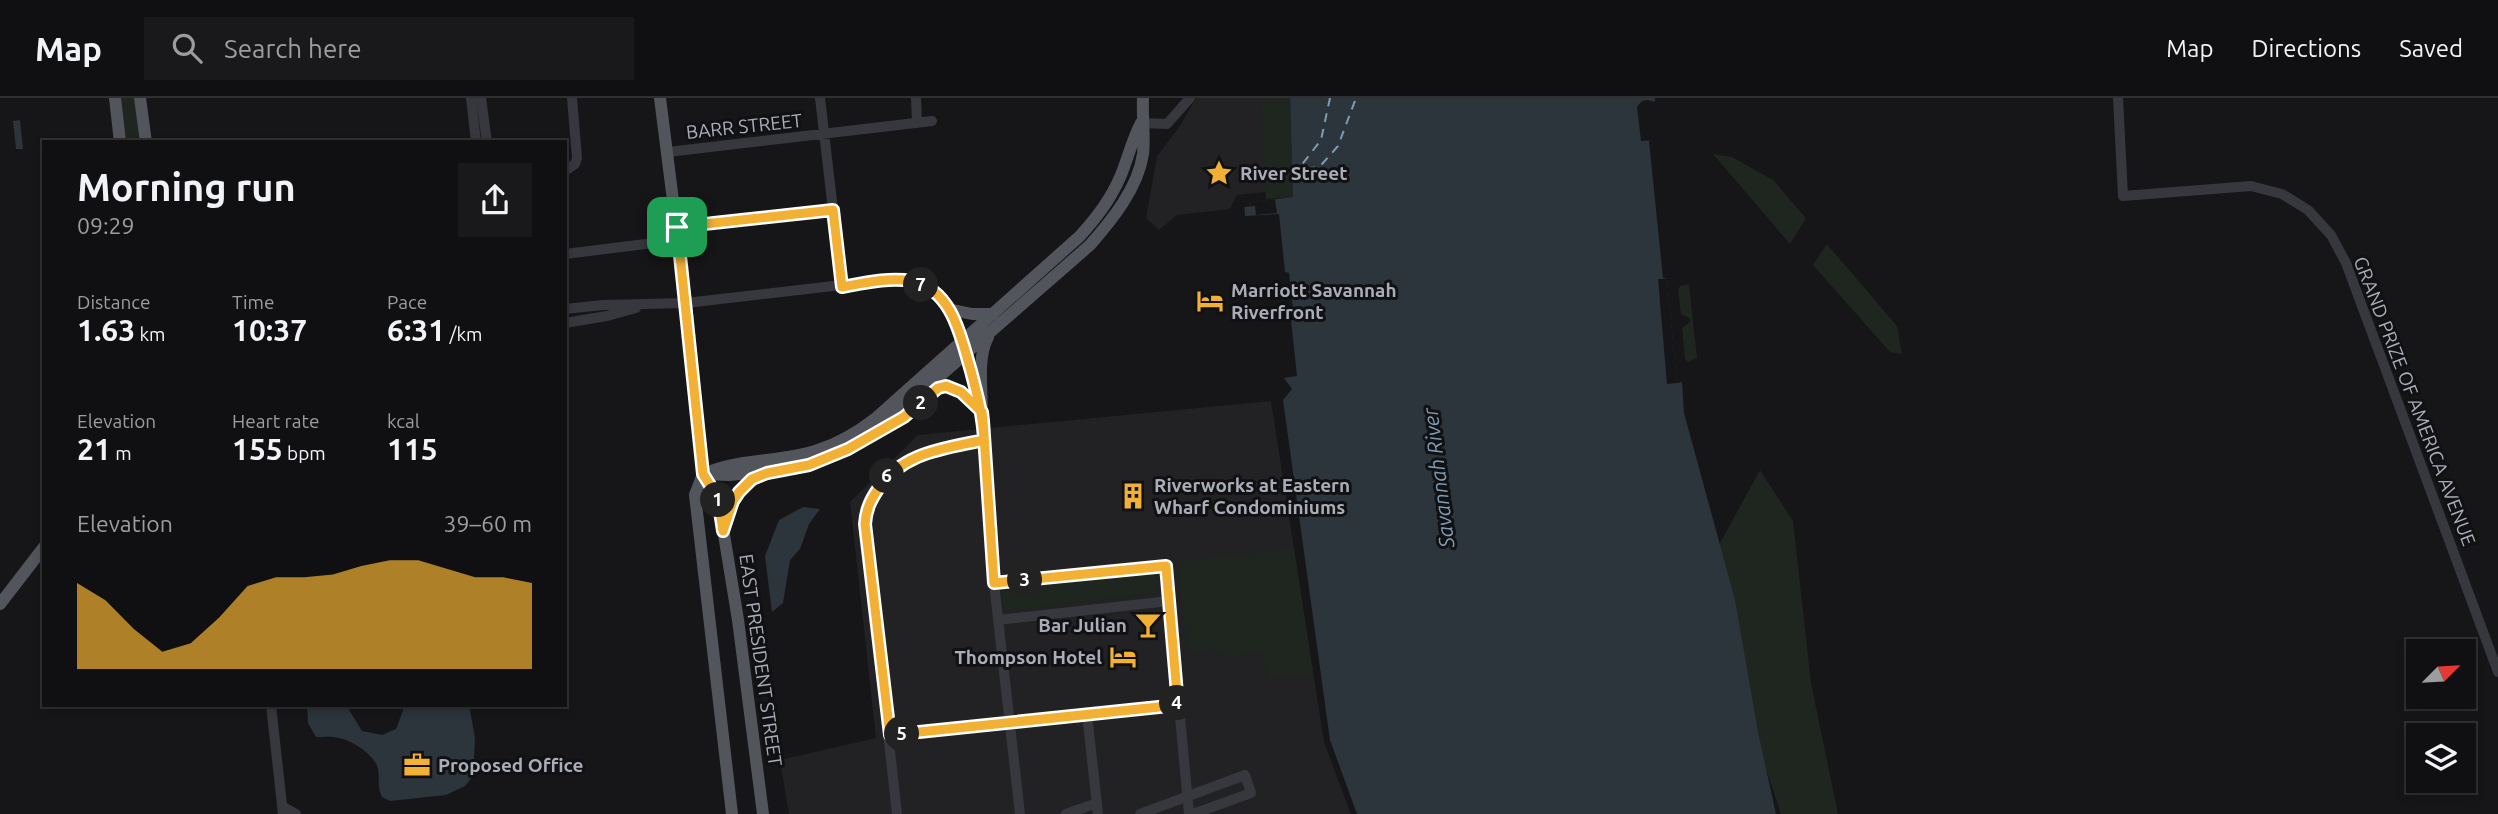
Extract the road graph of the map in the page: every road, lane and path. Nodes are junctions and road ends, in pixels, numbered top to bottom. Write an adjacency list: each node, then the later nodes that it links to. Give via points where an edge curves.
1 (115, 98): 16 (main road)
2 (140, 98): 17 (main road)
3 (471, 98): 18 (street)
4 (481, 98): 19 (street)
5 (572, 98): 21 (street, via 577,158)
6 (660, 98): 20 (main road, EAST PRESIDENT STREET)
7 (820, 98): 15 (street)
8 (916, 98): 13 (street)
9 (1143, 98): 14 (main road)
10 (1190, 98): 14 (street, via 1167,124)
11 (2118, 98): 46 (street, GRAND PRIZE OF AMERICA AVENUE, via 2123,196 2251,186 2282,194 2308,210 2331,235 2351,276)
12 (932, 121): 13 (street, BARR STREET)
13 (917, 123): 15 (street, BARR STREET)
14 (1142, 123): 30 (main road, via 1102,211); 32 (main road, via 1143,155 1113,218 1090,245)
15 (824, 135): 20 (street, BARR STREET); 22 (street)
16 (120, 140)
17 (146, 140)
18 (476, 140)
19 (487, 140)
20 (667, 152): 23 (main road, EAST PRESIDENT STREET)
21 (567, 170)
22 (833, 210): 23 (street); 25 (street)
23 (678, 233): 24 (street); 26 (main road, EAST PRESIDENT STREET)
24 (567, 254)
25 (842, 287): 26 (street); 29 (street, via 894,279 914,282 940,298)
26 (686, 303): 27 (street); 39 (main road, EAST PRESIDENT STREET)
27 (643, 305): 28 (street); 31 (street)
28 (567, 309)
29 (948, 309): 30 (main road); 33 (street)
30 (993, 314): 33 (main road)
31 (567, 323)
32 (990, 334): 34 (main road); 35 (main road, via 984,344)
33 (964, 340): 34 (street); 39 (main road, via 855,434 817,451 727,465)
34 (967, 355): 35 (street); 36 (main road)
35 (982, 412): 36 (main road, via 961,392 946,386); 37 (street)
36 (877, 431): 38 (main road, via 809,465)
37 (984, 440): 42 (street); 51 (street, via 902,463 886,478 866,511)
38 (767, 473): 39 (main road); 40 (main road, via 739,492)
39 (703, 474): 40 (main road, EAST PRESIDENT STREET, via 718,498); 56 (main road, EAST PRESIDENT STREET, via 695,495)
40 (723, 531): 57 (main road, EAST PRESIDENT STREET)
41 (42, 550): 44 (main road)
42 (994, 583): 43 (street, via 1166,566); 45 (street)
43 (1169, 601): 45 (street); 47 (street)
44 (0, 604)
45 (998, 620): 50 (street)
46 (2498, 672)
47 (1178, 705): 49 (street); 52 (street)
48 (271, 707): 54 (street)
49 (1087, 714): 50 (street); 53 (street)
50 (1010, 722): 51 (street); 59 (street)
51 (890, 735): 58 (street)
52 (1187, 797): 61 (street); 62 (street); 62 (street, via 1245,775 1251,793)
53 (1097, 808): 60 (street)
54 (282, 810): 55 (street)
55 (296, 814)
56 (732, 814)
57 (763, 814)
58 (897, 814)
59 (1020, 814)
60 (1066, 814)
61 (1140, 814)
62 (1191, 814)

